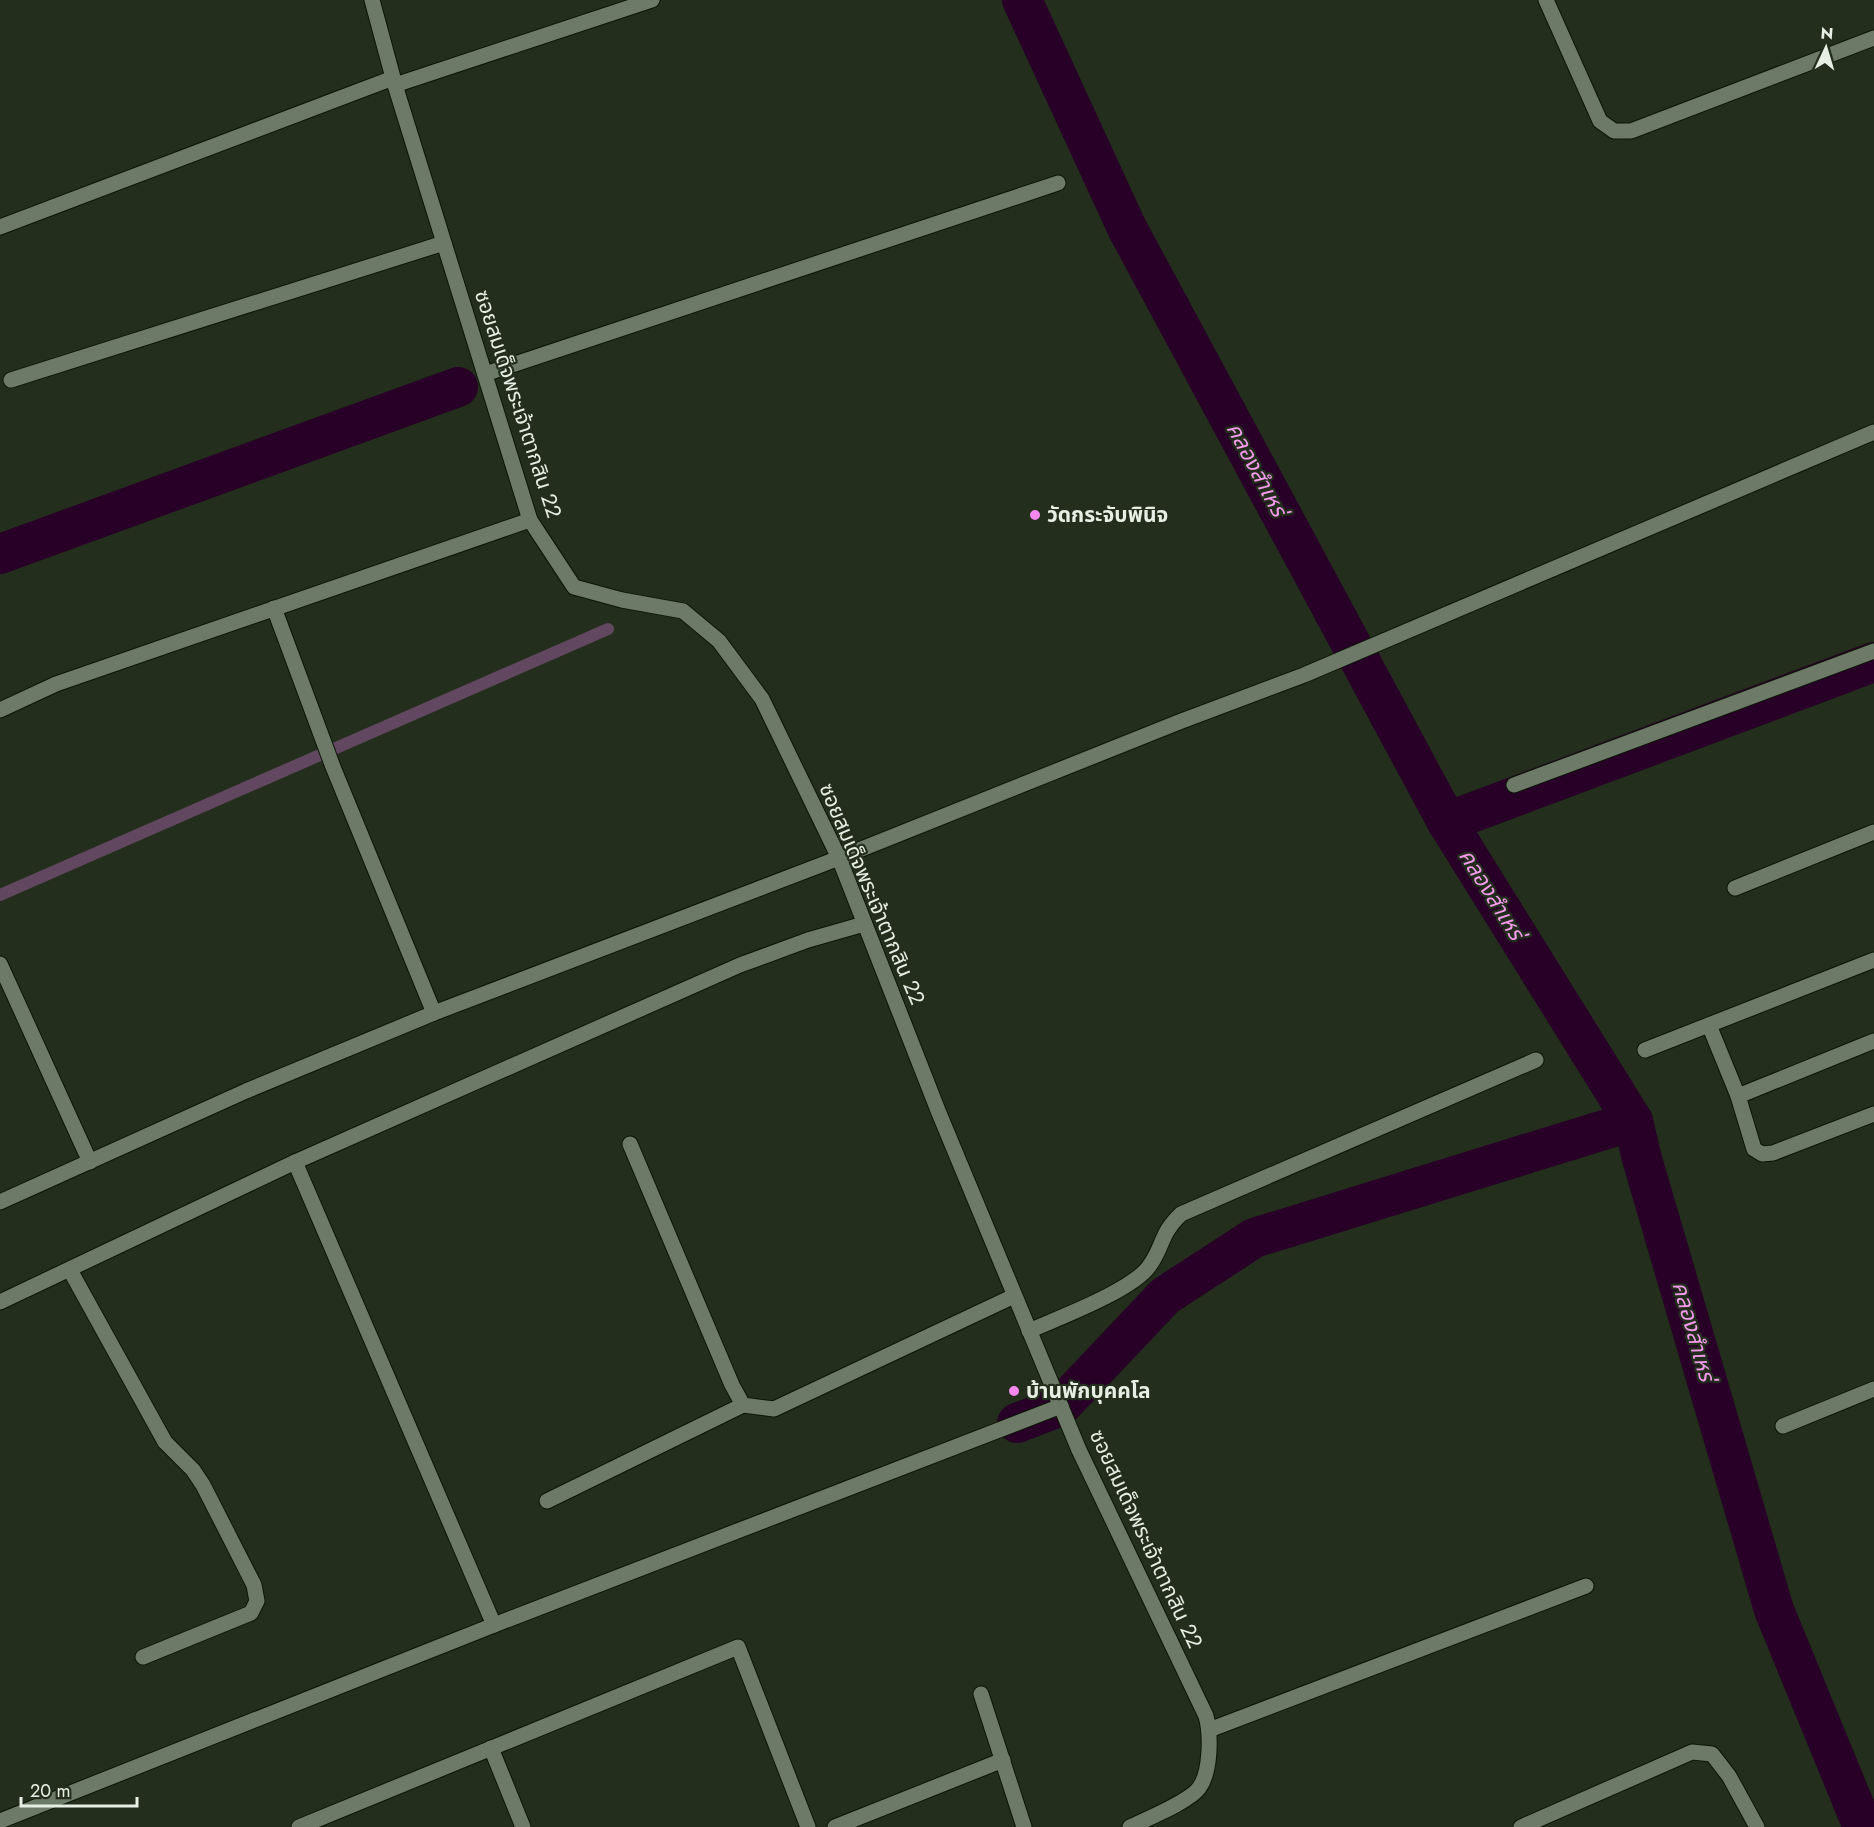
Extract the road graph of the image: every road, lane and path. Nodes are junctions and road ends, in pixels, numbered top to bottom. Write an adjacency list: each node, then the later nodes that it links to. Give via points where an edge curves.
1 (372, 0): 5 (street, ซอยสมเด็จพระเจ้าตากสิน 22)
2 (652, 0): 5 (street)
3 (1546, 0): 4 (street, via 1600,121 1614,131 1631,131)
4 (1874, 38)
5 (394, 81): 7 (street); 8 (street, ซอยสมเด็จพระเจ้าตากสิน 22)
6 (1058, 183): 9 (street)
7 (0, 227)
8 (444, 243): 9 (street, ซอยสมเด็จพระเจ้าตากสิน 22); 10 (street)
9 (485, 375): 12 (street, ซอยสมเด็จพระเจ้าตากสิน 22)
10 (11, 380)
11 (1874, 432): 18 (street, via 1304,675)
12 (530, 520): 13 (street); 18 (street, ซอยสมเด็จพระเจ้าตากสิน 22, via 574,587 683,611 719,641 762,699)
13 (274, 608): 15 (street, via 56,684); 23 (street, via 333,767)
14 (1874, 651): 16 (street)
15 (0, 710)
16 (1514, 785)
17 (1874, 832): 19 (street)
18 (838, 858): 20 (street, ซอยสมเด็จพระเจ้าตากสิน 22); 23 (street)
19 (1735, 888)
20 (864, 924): 32 (street, via 740,965); 35 (street, ซอยสมเด็จพระเจ้าตากสิน 22)
21 (1874, 960): 24 (street)
22 (0, 964): 31 (street)
23 (434, 1013): 31 (street, via 246,1091)
24 (1709, 1025): 26 (street); 28 (street)
25 (1874, 1041): 28 (street)
26 (1645, 1050)
27 (1536, 1060): 37 (street, via 1181,1214 1169,1225 1150,1266 1136,1278)
28 (1738, 1096): 29 (street, via 1754,1149 1762,1154)
29 (1874, 1114)
30 (630, 1143): 39 (street)
31 (90, 1162): 33 (street)
32 (295, 1162): 34 (street); 44 (street)
33 (0, 1202)
34 (70, 1270): 36 (street); 45 (street, via 165,1442 203,1485 254,1585 257,1601 251,1612)
35 (1014, 1296): 37 (street, ซอยสมเด็จพระเจ้าตากสิน 22); 39 (street, via 774,1409)
36 (0, 1302)
37 (1029, 1331): 40 (street, ซอยสมเด็จพระเจ้าตากสิน 22)
38 (1874, 1389): 41 (street)
39 (743, 1405): 42 (street)
40 (1061, 1406): 44 (street); 47 (street, ซอยสมเด็จพระเจ้าตากสิน 22, via 1206,1716)
41 (1783, 1426)
42 (547, 1501)
43 (1586, 1586): 47 (street)
44 (494, 1625): 50 (street)
45 (143, 1657)
46 (981, 1694): 49 (street)
47 (1209, 1730): 56 (street, ซอยสมเด็จพระเจ้าตากสิน 22, via 1210,1755 1199,1788)
48 (491, 1748): 51 (street); 52 (street); 53 (street, via 738,1647)
49 (1003, 1760): 54 (street); 55 (street)
50 (0, 1821)
51 (299, 1827)
52 (523, 1827)
53 (808, 1827)
54 (835, 1827)
55 (1024, 1827)
56 (1130, 1827)
57 (1521, 1827): 58 (street, via 1692,1752 1712,1754 1730,1776)
58 (1757, 1827)

